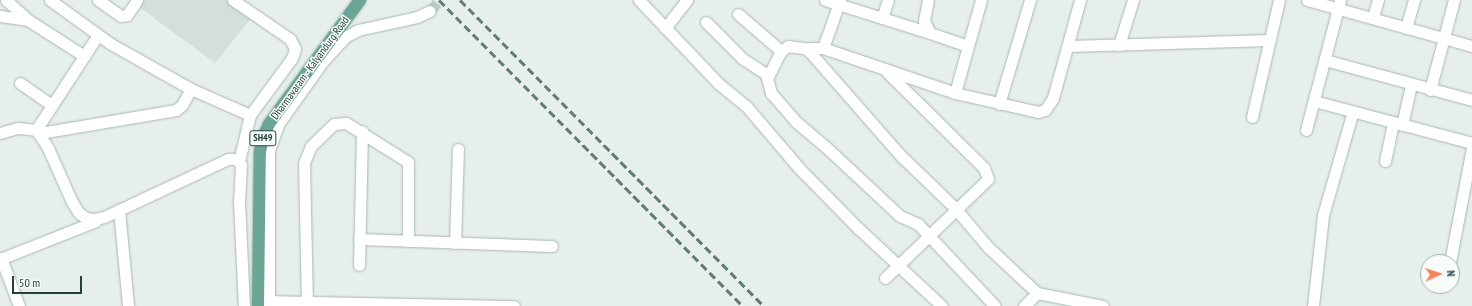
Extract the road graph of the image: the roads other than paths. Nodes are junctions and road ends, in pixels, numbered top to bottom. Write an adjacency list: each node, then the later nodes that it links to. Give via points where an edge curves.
1 (6, 0): 28 (street)
2 (50, 0): 33 (street)
3 (98, 0): 4 (street, via 121,16 127,15)
4 (137, 0)
5 (233, 0): 57 (street, via 290,39 295,49 292,58)
6 (360, 0): 84 (main road, Dharmavaram - Kalyandurg Road / SH49, via 269,124 263,137 260,152)
7 (639, 0): 30 (street)
8 (686, 0): 30 (street)
9 (825, 0): 21 (street)
10 (888, 0): 27 (street)
11 (928, 0): 32 (street, via 924,21)
12 (981, 0): 37 (street)
13 (1030, 0): 54 (street)
14 (1080, 0): 38 (street)
15 (1133, 0): 36 (street)
16 (1279, 0): 35 (street)
17 (1308, 0): 22 (street)
18 (1378, 0): 26 (street)
19 (1414, 0): 31 (street)
20 (1454, 0): 34 (street)
21 (839, 3): 27 (street); 40 (street)
22 (1339, 4): 26 (street); 44 (street)
23 (430, 11): 84 (street, via 417,17 358,30 345,37 323,61 279,123 269,150)
24 (738, 14): 42 (street)
25 (0, 16): 28 (street)
26 (1373, 17): 31 (street)
27 (882, 18): 32 (street)
28 (28, 20): 43 (street)
29 (706, 22): 46 (street, via 743,59)
30 (665, 28): 79 (street, via 719,84 747,107 798,167 859,229)
31 (1406, 28): 34 (street)
32 (930, 33): 37 (street)
33 (98, 36): 43 (street); 49 (street)
34 (1443, 38): 39 (street); 50 (street)
35 (1270, 40): 36 (street); 58 (street)
36 (1119, 45): 38 (street)
37 (968, 46): 51 (street)
38 (1068, 46): 54 (street, via 1053,98 1045,110 1031,112)
39 (1472, 46)
40 (823, 48): 41 (street); 45 (street)
41 (810, 49): 42 (street, via 788,46); 69 (street, via 902,156)
42 (781, 51): 46 (street)
43 (84, 56): 55 (street)
44 (1324, 60): 48 (street); 52 (street)
45 (885, 70): 51 (street); 69 (street, via 988,173 988,179 984,184)
46 (768, 75): 72 (street, via 767,84 771,93 795,121 900,216 918,224)
47 (20, 83): 55 (street)
48 (1411, 85): 50 (street); 59 (street)
49 (192, 89): 57 (street); 61 (street, via 176,110)
50 (1430, 90): 53 (street)
51 (955, 93): 54 (street)
52 (1314, 100): 56 (street); 60 (street)
53 (1472, 100)
54 (999, 104)
55 (52, 105): 61 (street)
56 (1353, 111): 59 (street); 94 (street, via 1324,211)
57 (250, 115): 67 (street)
58 (1252, 117)
59 (1397, 124): 64 (street); 68 (street)
60 (1306, 130)
61 (38, 131): 63 (street, via 18,128); 71 (street, via 79,213 86,218)
62 (362, 131): 73 (street); 74 (street, via 408,162); 83 (street, via 340,122 307,153 303,171)
63 (0, 133)
64 (1472, 143)
65 (1472, 148): 77 (street)
66 (458, 149): 75 (street)
67 (239, 161): 70 (street, via 228,159); 89 (street)
68 (1385, 161)
69 (955, 208): 72 (street); 82 (street)
70 (119, 210): 71 (street); 88 (street)
71 (104, 217): 78 (street)
72 (928, 235): 79 (street); 92 (street)
73 (359, 239): 74 (street); 80 (street)
74 (408, 241): 75 (street)
75 (455, 243): 76 (street)
76 (552, 246)
77 (1452, 254)
78 (1, 259): 87 (street)
79 (898, 264): 81 (street); 91 (street)
80 (358, 265)
81 (885, 278)
82 (1033, 301): 93 (street)
83 (307, 303): 84 (street); 85 (street)
84 (265, 304)
85 (356, 304): 86 (street)
86 (442, 305): 90 (street)
87 (19, 306)
88 (128, 306)
89 (244, 306)
90 (514, 306)
91 (942, 306)
92 (995, 306)
93 (1103, 306)
94 (1313, 306)

